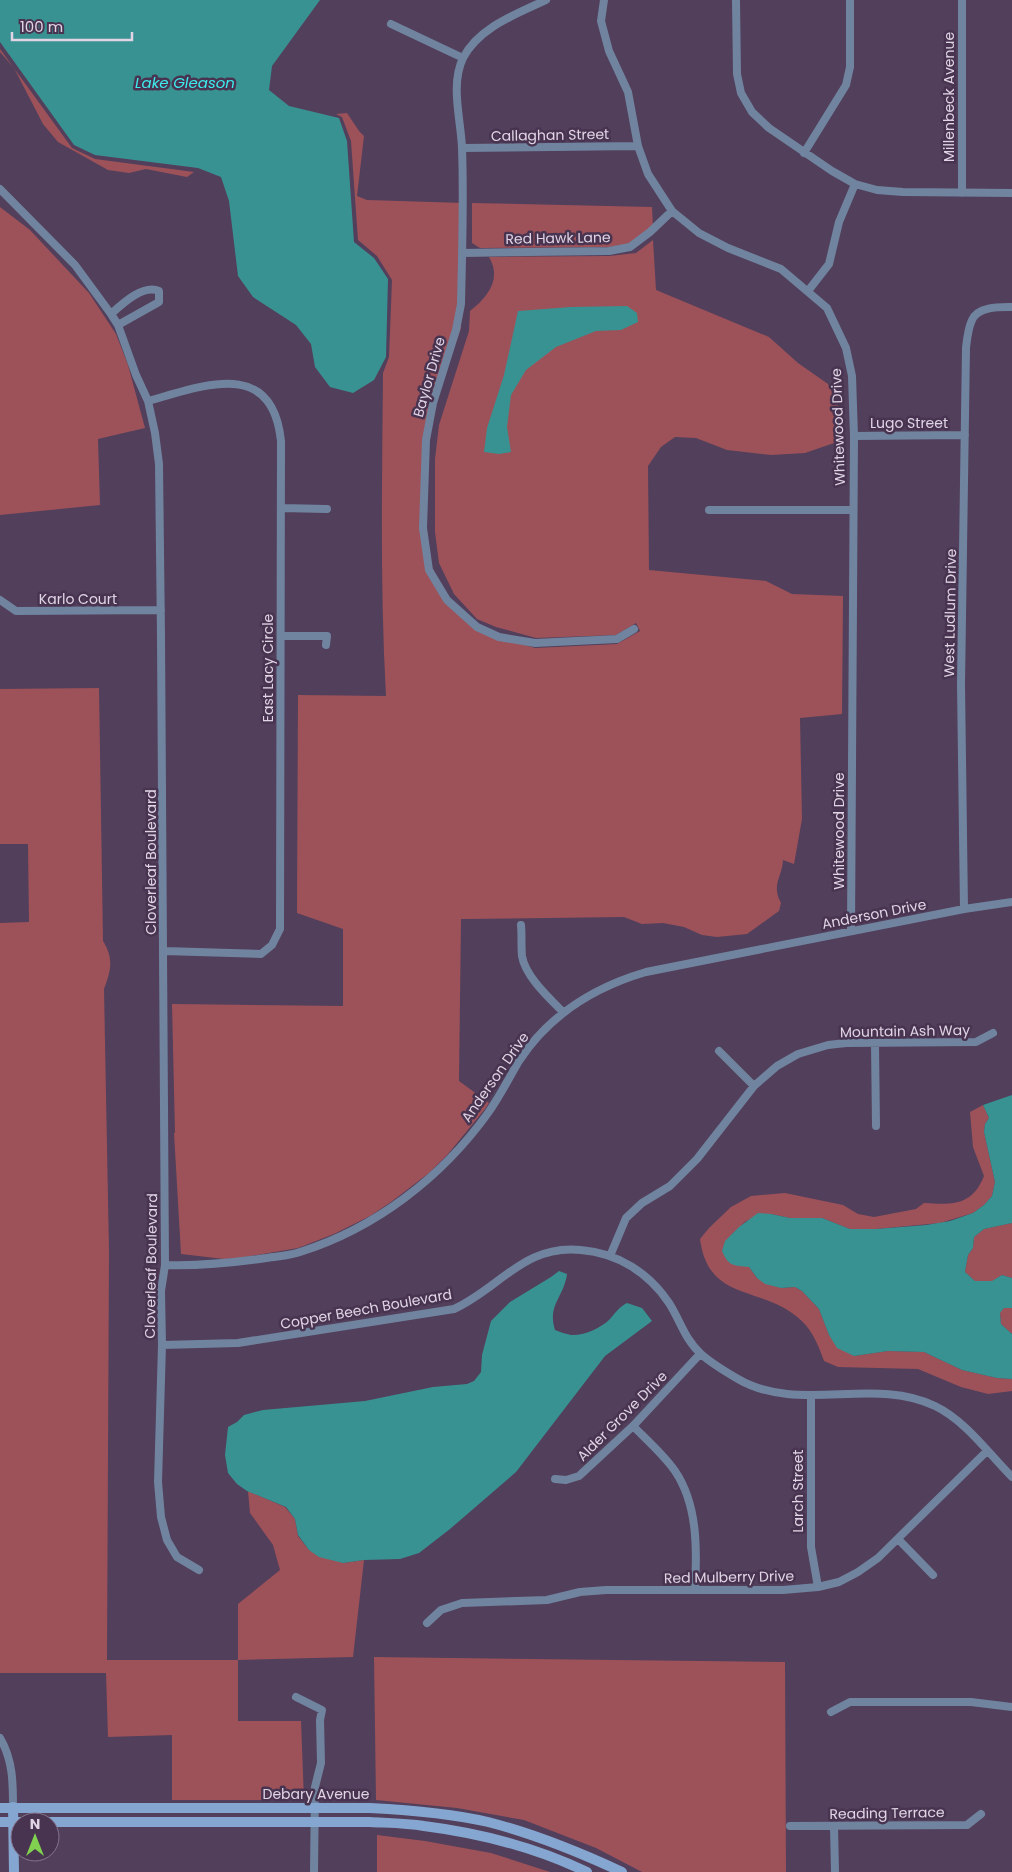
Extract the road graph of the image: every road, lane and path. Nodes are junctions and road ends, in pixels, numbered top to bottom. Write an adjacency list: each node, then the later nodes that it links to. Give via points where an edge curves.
1 (546, 0): 7 (street, Baylor Drive, via 502,21 478,39)
2 (604, 0): 8 (street, Whitewood Drive, via 601,21 609,51 628,92)
3 (736, 0): 10 (street, via 737,74 741,93 752,112 769,128)
4 (850, 0): 10 (street, via 850,67 846,85)
5 (962, 0): 13 (street, Millenbeck Avenue)
6 (391, 24): 7 (street)
7 (463, 58): 9 (street, Baylor Drive, via 457,82)
8 (638, 146): 9 (street, Callaghan Street); 15 (street, Whitewood Drive, via 648,174)
9 (462, 148): 16 (street, Baylor Drive)
10 (804, 152): 11 (street)
11 (855, 184): 13 (street, via 876,190); 17 (street, via 839,222 829,264)
12 (0, 188): 19 (street, Cloverleaf Boulevard, via 75,265)
13 (962, 193): 14 (street)
14 (1012, 193)
15 (672, 211): 16 (street, Red Hawk Lane, via 630,247 609,251); 17 (street, Whitewood Drive, via 699,233 781,269)
16 (462, 253): 30 (street, Baylor Drive, via 461,304 456,330 433,403 426,440 423,528 430,570 447,600 477,627 500,636 535,643 617,639)
17 (808, 291): 23 (street, Whitewood Drive, via 828,308 846,348 852,376)
18 (1012, 307): 22 (street, West Ludlum Drive, via 994,307 972,319 966,348)
19 (111, 314): 20 (street, Cloverleaf Boulevard); 20 (street, via 142,292 159,291 159,302)
20 (118, 325): 21 (street, Cloverleaf Boulevard)
21 (148, 401): 24 (street, East Lacy Circle, via 214,383 244,386 262,394 279,423); 29 (street, Cloverleaf Boulevard, via 159,464)
22 (965, 435): 23 (street, Lugo Street); 34 (street, West Ludlum Drive, via 961,684)
23 (854, 436): 27 (street, Whitewood Drive)
24 (281, 508): 25 (street); 31 (street, East Lacy Circle)
25 (327, 509)
26 (709, 510): 27 (street)
27 (853, 510): 36 (street, Whitewood Drive)
28 (0, 600): 29 (street, Karlo Court, via 16,612)
29 (161, 610): 37 (street, Cloverleaf Boulevard)
30 (634, 629)
31 (281, 636): 32 (street, via 327,636); 37 (street, East Lacy Circle, via 280,929 272,945 261,954)
32 (326, 645)
33 (1012, 902): 34 (street, Anderson Drive)
34 (964, 909): 36 (street, Anderson Drive)
35 (522, 925): 38 (street, via 522,957 528,970)
36 (851, 931): 38 (street, Anderson Drive, via 624,978)
37 (164, 951): 45 (street, Cloverleaf Boulevard)
38 (563, 1012): 45 (street, Anderson Drive, via 538,1036 488,1112 451,1158 372,1220 299,1253 205,1266)
39 (993, 1032): 40 (street, Mountain Ash Way, via 976,1042)
40 (875, 1044): 42 (street, Mountain Ash Way, via 846,1043 798,1054 777,1066); 43 (street)
41 (719, 1051): 42 (street)
42 (754, 1086): 44 (street, Mountain Ash Way, via 697,1159 670,1186 642,1203 626,1218)
43 (876, 1126)
44 (610, 1256): 46 (street, Copper Beech Boulevard, via 581,1250 560,1250 536,1257 514,1267 465,1304 435,1313 238,1343); 47 (street, Copper Beech Boulevard, via 635,1268 652,1282)
45 (165, 1265): 46 (street, Cloverleaf Boulevard, via 161,1291)
46 (162, 1345): 54 (street, Cloverleaf Boulevard, via 158,1482 161,1517 167,1540 178,1557)
47 (700, 1354): 48 (street, Copper Beech Boulevard, via 739,1380 760,1388); 49 (street, Alder Grove Drive)
48 (810, 1395): 50 (street, Copper Beech Boulevard, via 889,1394 912,1397 935,1406 960,1422); 56 (street, Larch Street, via 811,1547)
49 (634, 1426): 52 (street, Alder Grove Drive, via 579,1476); 57 (street, via 674,1470 690,1500 696,1540)
50 (987, 1451): 51 (street, Copper Beech Boulevard); 53 (street, Red Mulberry Drive)
51 (1012, 1477)
52 (554, 1479)
53 (898, 1539): 55 (street); 56 (street, Red Mulberry Drive, via 858,1572 839,1582)
54 (198, 1570)
55 (933, 1575)
56 (818, 1587): 57 (street, Red Mulberry Drive)
57 (695, 1590): 58 (street, Red Mulberry Drive, via 606,1590 547,1600 462,1603 441,1610)
58 (427, 1623)
59 (296, 1697): 65 (street, via 322,1710 321,1763 315,1787)
60 (1012, 1707): 61 (street, via 971,1702 850,1702)
61 (832, 1712)
62 (0, 1738): 64 (street, via 13,1778)
63 (0, 1808): 64 (main road, Debary Avenue)
64 (13, 1808): 65 (main road, Debary Avenue); 66 (main road)
65 (315, 1808): 69 (street); 74 (main road, Debary Avenue, via 428,1812 488,1822 581,1852)
66 (13, 1812)
67 (981, 1814): 71 (street, Reading Terrace, via 967,1825)
68 (60, 1822): 69 (main road, Debary Avenue)
69 (314, 1822): 72 (street); 73 (main road, Debary Avenue, via 424,1826 482,1836)
70 (790, 1826): 71 (street, Reading Terrace)
71 (834, 1826): 75 (street)
72 (314, 1872)
73 (587, 1872)
74 (622, 1872)
75 (835, 1872)

